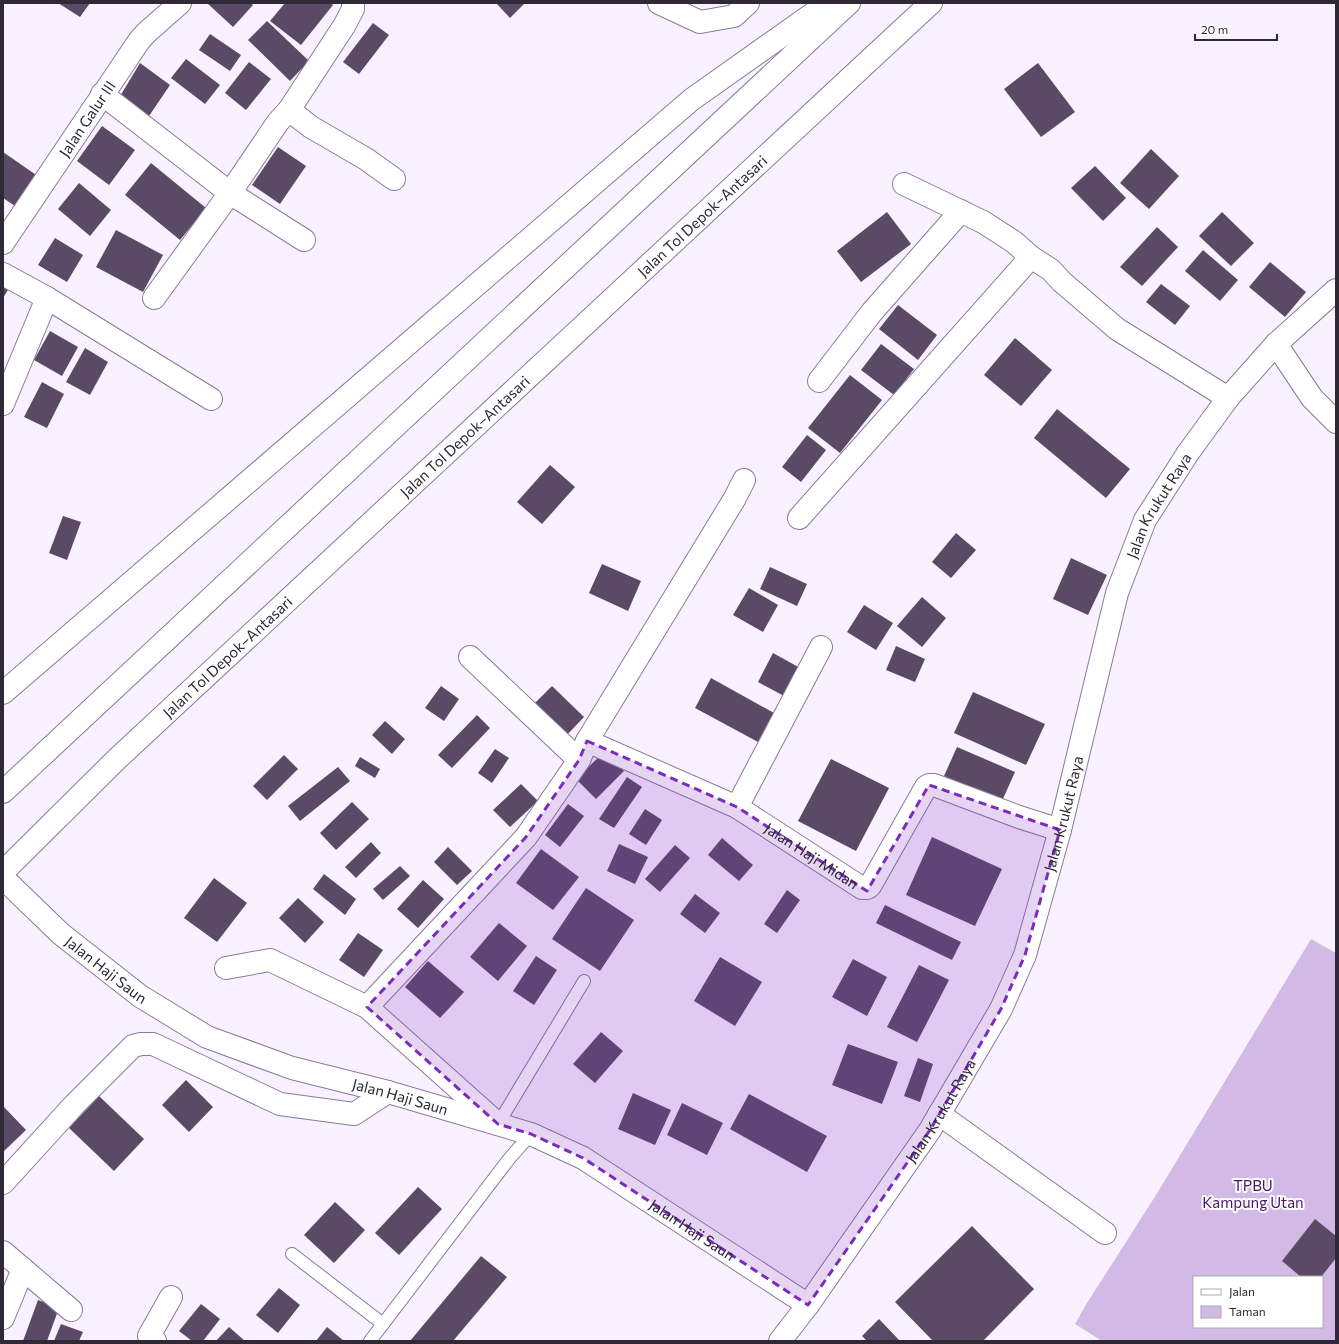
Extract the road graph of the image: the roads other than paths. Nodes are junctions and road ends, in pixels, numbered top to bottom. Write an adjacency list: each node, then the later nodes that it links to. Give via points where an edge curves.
1 (180, 3): 8 (main road, Jalan Galur III, via 146,33)
2 (353, 3): 9 (main road, via 353,9 344,26)
3 (659, 3): 4 (main road, via 700,22 734,16)
4 (748, 3)
5 (828, 3): 31 (main road, via 691,100)
6 (849, 3): 33 (main road)
7 (931, 3): 36 (main road, Jalan Tol Depok–Antasari, via 118,758)
8 (102, 94): 12 (main road); 15 (main road, Jalan Galur III)
9 (289, 110): 10 (main road); 12 (main road, via 278,122)
10 (394, 178)
11 (904, 184): 13 (main road)
12 (230, 193): 14 (main road); 20 (main road)
13 (961, 211): 16 (main road, via 1014,242); 22 (main road, via 872,312)
14 (304, 240)
15 (3, 243)
16 (1030, 257): 23 (main road, via 1051,270 1117,329); 28 (main road)
17 (3, 274): 19 (main road)
18 (1336, 290): 21 (main road, Jalan Krukut Raya)
19 (47, 298): 24 (main road); 25 (main road)
20 (154, 298)
21 (1276, 344): 23 (main road, Jalan Krukut Raya); 26 (main road, via 1312,398)
22 (818, 380)
23 (1228, 398): 35 (main road, Jalan Krukut Raya, via 1188,453 1145,520 1117,593)
24 (211, 399)
25 (3, 404)
26 (1336, 422)
27 (744, 480): 32 (main road)
28 (799, 518)
29 (821, 647): 34 (main road)
30 (470, 657): 32 (main road, Jalan Haji Midan)
31 (3, 693)
32 (583, 751): 34 (main road, Jalan Haji Midan); 40 (main road, via 526,837)
33 (3, 792)
34 (737, 807): 35 (main road, Jalan Haji Midan, via 862,888 870,886 929,785)
35 (1060, 830): 42 (main road, Jalan Krukut Raya, via 1025,955 1001,1009)
36 (3, 872)
37 (3, 878): 41 (main road, Jalan Haji Saun, via 61,934 140,996 207,1037 292,1068)
38 (226, 968): 40 (main road, via 270,960)
39 (584, 981): 43 (lane)
40 (367, 1007): 43 (main road)
41 (388, 1092): 43 (main road, Jalan Haji Saun); 45 (main road, via 354,1114 280,1104 153,1044 141,1044 133,1046 74,1105)
42 (939, 1114): 46 (main road); 51 (main road, Jalan Krukut Raya)
43 (498, 1124): 44 (main road, Jalan Haji Saun)
44 (531, 1134): 51 (main road, Jalan Haji Saun, via 583,1158); 54 (lane, via 504,1165)
45 (3, 1183)
46 (1105, 1233)
47 (3, 1252): 49 (main road)
48 (292, 1254): 54 (lane)
49 (23, 1269): 52 (main road); 53 (main road)
50 (171, 1297): 55 (main road, via 148,1336)
51 (808, 1305): 57 (main road, Jalan Krukut Raya)
52 (72, 1310)
53 (3, 1318)
54 (383, 1324): 56 (lane)
55 (155, 1341)
56 (370, 1341)
57 (780, 1341)

